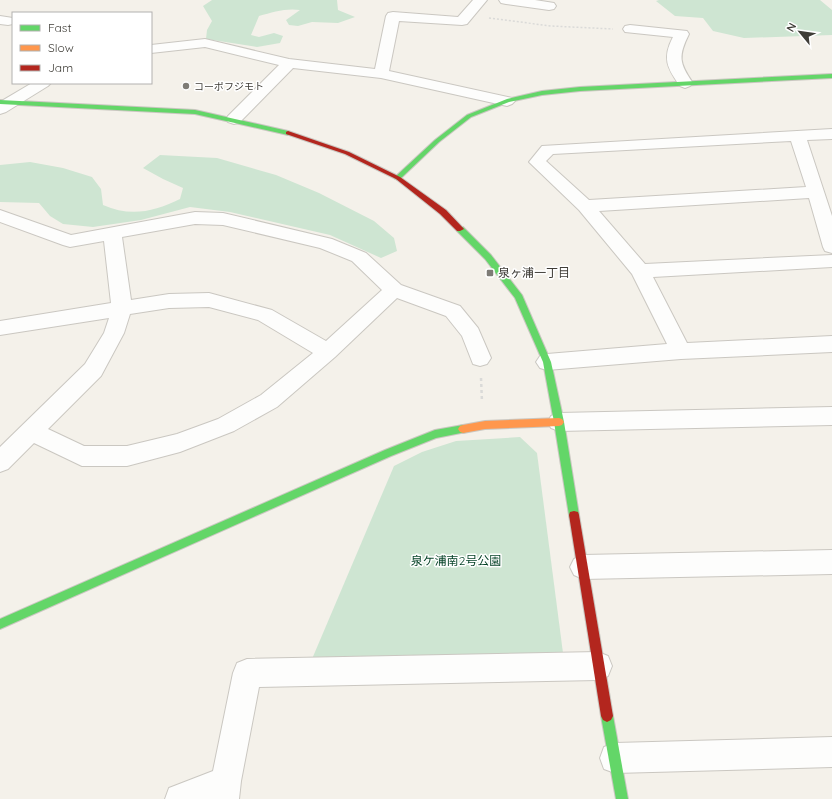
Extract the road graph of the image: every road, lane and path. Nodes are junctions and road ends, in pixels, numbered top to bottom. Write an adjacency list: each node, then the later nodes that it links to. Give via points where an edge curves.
1 (480, 0): 7 (street, via 462,21 394,16)
2 (506, 0): 3 (street)
3 (549, 6)
4 (630, 29): 9 (street, via 682,34 674,47 673,65)
5 (152, 49): 6 (street, via 205,43)
6 (288, 63): 7 (street); 13 (street)
7 (381, 74): 11 (street)
8 (832, 76): 9 (street)
9 (685, 83): 11 (street, via 557,91)
10 (41, 84): 12 (street)
11 (507, 100): 16 (street, via 469,116)
12 (3, 104): 13 (street, via 195,112)
13 (234, 119): 16 (street, via 286,132 347,154)
14 (832, 134): 15 (street)
15 (797, 136): 17 (street); 18 (street, via 548,149 537,162)
16 (398, 178): 31 (street, via 443,212 488,257 519,297)
17 (816, 192): 18 (street); 21 (street)
18 (585, 206): 23 (street)
19 (0, 216): 20 (street, via 70,241)
20 (112, 234): 24 (street, via 195,218 223,219 325,243 359,257); 25 (street)
21 (832, 247)
22 (832, 262): 23 (street)
23 (640, 271): 28 (street)
24 (394, 290): 29 (street); 30 (street, via 453,310 471,333)
25 (122, 309): 26 (street); 29 (street, via 169,301 209,300 265,315); 34 (street, via 114,333 93,370)
26 (0, 328)
27 (832, 344): 28 (street)
28 (681, 351): 31 (street)
29 (328, 352): 34 (street, via 269,401 226,425 180,443 127,456 82,456)
30 (480, 358)
31 (547, 362): 33 (street)
32 (832, 416): 33 (street)
33 (560, 422): 37 (street); 38 (street, via 485,424 435,434)
34 (32, 432): 35 (street)
35 (0, 462)
36 (832, 562): 37 (street)
37 (583, 567): 39 (street)
38 (0, 624)
39 (598, 666): 41 (street); 42 (street, via 247,673)
40 (832, 752): 41 (street)
41 (615, 758): 44 (street)
42 (225, 790): 43 (street)
43 (180, 799)
44 (622, 799)

